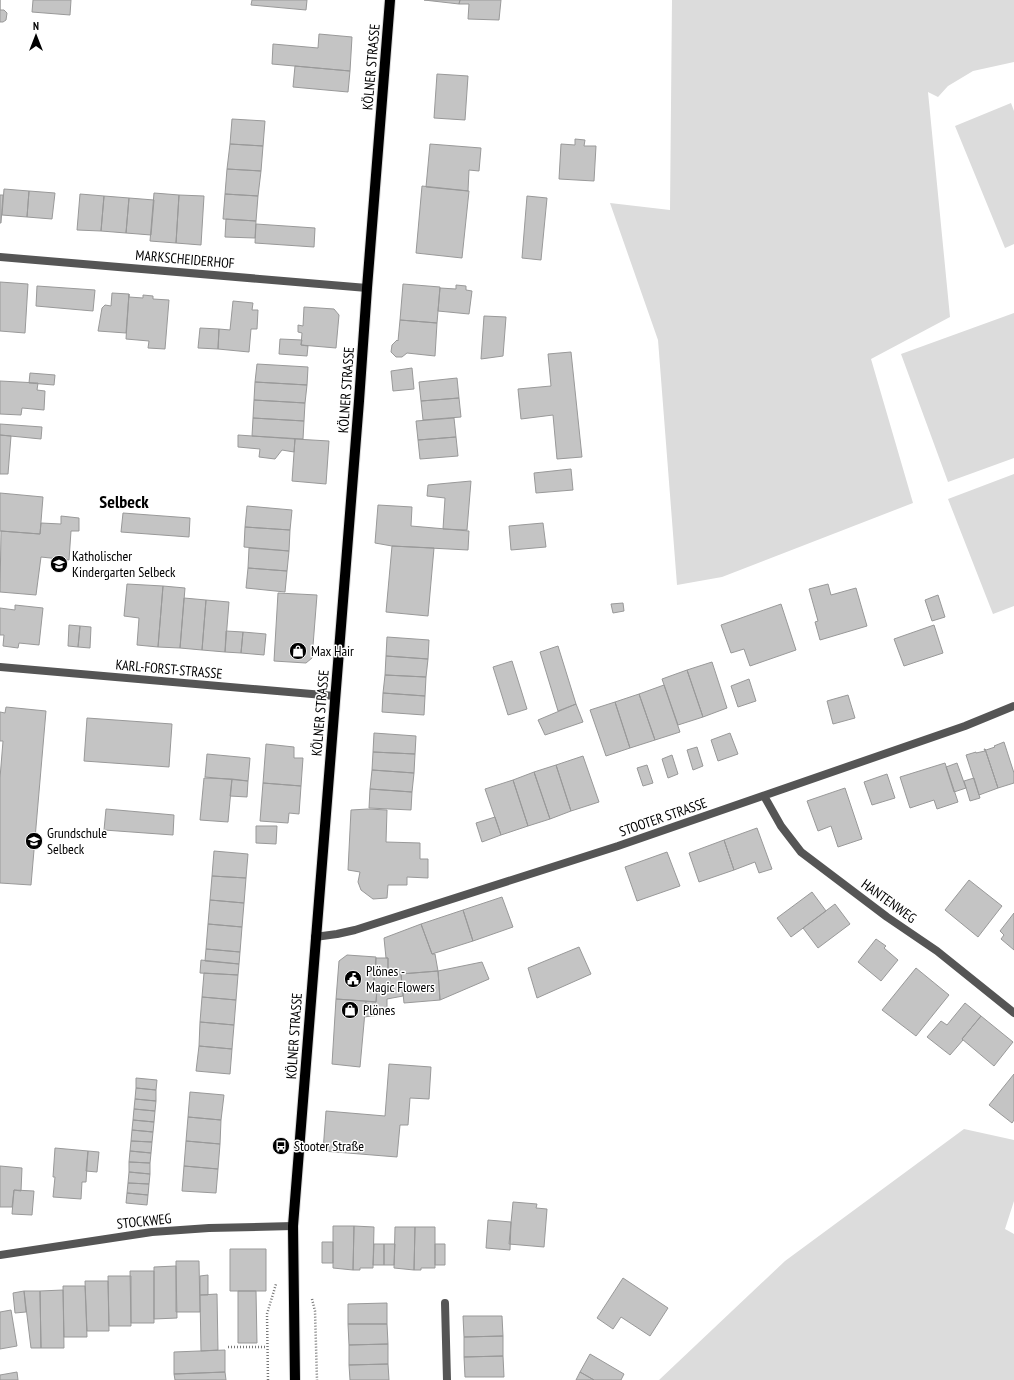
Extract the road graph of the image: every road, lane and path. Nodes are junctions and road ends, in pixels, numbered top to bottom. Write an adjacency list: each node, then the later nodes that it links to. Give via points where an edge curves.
1 (390, 0): 3 (main road, KÖLNER STRASSE)
2 (0, 257): 3 (street, MARKSCHEIDERHOF)
3 (367, 288): 5 (main road, KÖLNER STRASSE)
4 (0, 667): 5 (street, KARL-FORST-STRASSE)
5 (335, 696): 8 (main road, KÖLNER STRASSE)
6 (1014, 706): 7 (street, STOOTER STRASSE, via 965,726)
7 (764, 796): 8 (street, STOOTER STRASSE, via 618,846 355,930); 9 (street, HANTENWEG, via 780,826 801,852 937,951)
8 (315, 937): 10 (main road, KÖLNER STRASSE)
9 (1014, 1013)
10 (293, 1226): 11 (street, STOCKWEG, via 152,1232); 17 (main road, KÖLNER STRASSE)
11 (0, 1255)
12 (278, 1277): 15 (path, via 267,1314)
13 (445, 1303): 18 (street)
14 (228, 1347): 15 (path)
15 (268, 1347): 16 (path)
16 (268, 1380)
17 (295, 1380)
18 (447, 1380)

